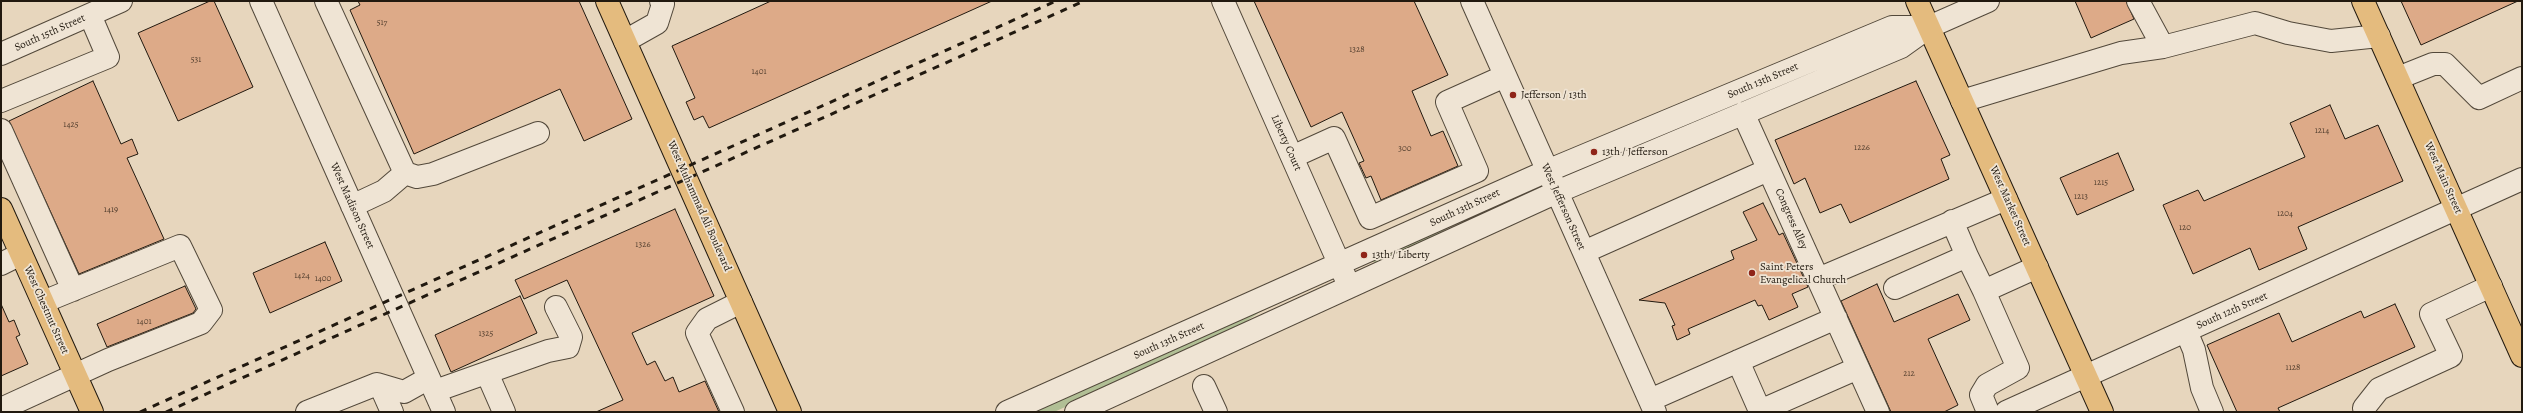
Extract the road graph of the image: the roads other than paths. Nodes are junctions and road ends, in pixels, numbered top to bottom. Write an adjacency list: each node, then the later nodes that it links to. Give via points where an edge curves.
1 (121, 1): 12 (street, South 15th Street)
2 (261, 1): 33 (street, West Madison Street)
3 (326, 1): 29 (street)
4 (607, 1): 15 (main road, West Muhammad Ali Boulevard)
5 (661, 1): 15 (street, via 663,4 657,23)
6 (1223, 1): 26 (street, Liberty Court)
7 (1472, 1): 18 (street, West Jefferson Street)
8 (1917, 1): 13 (main road, West Market Street)
9 (1988, 1): 13 (street, South 13th Street)
10 (2138, 1): 16 (street)
11 (2363, 1): 14 (main road, West Main Street)
12 (90, 15): 17 (street, South 15th Street); 21 (street, via 108,57)
13 (1929, 27): 22 (main road, West Market Street); 23 (street, South 13th Street, via 1901,46); 28 (street, South 13th Street, via 1892,27)
14 (2379, 36): 16 (street, via 2331,41 2288,33 2255,23); 19 (main road, West Main Street)
15 (625, 41): 50 (main road, West Muhammad Ali Boulevard)
16 (2163, 47): 22 (street, via 2121,53)
17 (1, 54)
18 (1505, 76): 26 (street, via 1447,102 1477,171 1370,218 1334,138); 28 (street, West Jefferson Street)
19 (2398, 78): 20 (street, via 2432,64 2445,64 2479,98); 35 (main road, West Main Street)
20 (2522, 78)
21 (1, 101)
22 (1962, 101): 32 (main road, West Market Street)
23 (1743, 113): 27 (street, Congress Alley); 31 (street, South 13th Street)
24 (1, 130): 47 (street)
25 (538, 133): 29 (street, via 433,174 417,177)
26 (1292, 157): 41 (street, Liberty Court)
27 (1768, 170): 37 (street); 43 (street, Congress Alley)
28 (1547, 171): 31 (street, West Jefferson Street); 41 (street, South 13th Street)
29 (405, 173): 33 (street, via 384,192)
30 (2522, 179): 35 (street, South 12th Street)
31 (1557, 192): 37 (street, West Jefferson Street); 44 (street, South 13th Street)
32 (2006, 199): 36 (street); 42 (main road, West Market Street)
33 (352, 206): 61 (street, West Madison Street)
34 (1, 209): 38 (main road, West Chestnut Street)
35 (2457, 209): 45 (main road, West Main Street); 53 (street, South 12th Street)
36 (1952, 221): 39 (street); 43 (street)
37 (1584, 252): 63 (street, West Jefferson Street)
38 (21, 254): 40 (street); 49 (main road, West Chestnut Street)
39 (1967, 256): 46 (street); 48 (street)
40 (1, 264)
41 (1340, 265): 44 (street, Liberty Court); 73 (street, South 13th Street)
42 (2037, 267): 48 (street); 59 (main road, West Market Street)
43 (1818, 280): 52 (street, Congress Alley)
44 (1349, 285): 74 (street, South 13th Street)
45 (2491, 286): 54 (main road, West Main Street); 65 (street, via 2431,314 2451,356 2379,389)
46 (1895, 288)
47 (73, 290): 49 (street); 58 (street, via 180,246 211,310 201,323)
48 (1984, 291): 77 (street, via 2018,368 1987,385 1981,395)
49 (43, 302): 58 (main road, West Chestnut Street)
50 (741, 302): 71 (street, via 707,319 697,333); 72 (main road, West Muhammad Ali Boulevard)
51 (556, 306): 57 (street, via 571,337 568,347 548,351)
52 (1836, 318): 55 (street); 56 (street, Congress Alley)
53 (2186, 331): 59 (street, South 12th Street); 80 (street, via 2194,350 2202,388)
54 (2522, 356)
55 (1738, 361): 56 (street, via 1760,411); 63 (street)
56 (1858, 368): 76 (street, Congress Alley)
57 (487, 373): 61 (street); 70 (street)
58 (75, 374): 64 (street); 66 (main road, West Chestnut Street)
59 (2086, 376): 78 (street, South 12th Street); 79 (main road, West Market Street)
60 (380, 385): 61 (street, via 404,392); 67 (street); 68 (street)
61 (432, 385): 69 (street, West Madison Street)
62 (1204, 386): 75 (street)
63 (1653, 406)
64 (1, 409)
65 (2362, 410)
66 (92, 412)
67 (307, 412)
68 (392, 412)
69 (444, 412)
70 (504, 412)
71 (732, 412)
72 (790, 412)
73 (1007, 412)
74 (1076, 412)
75 (1216, 412)
76 (1878, 412)
77 (1988, 412)
78 (2006, 412)
79 (2102, 412)
80 (2212, 412)

